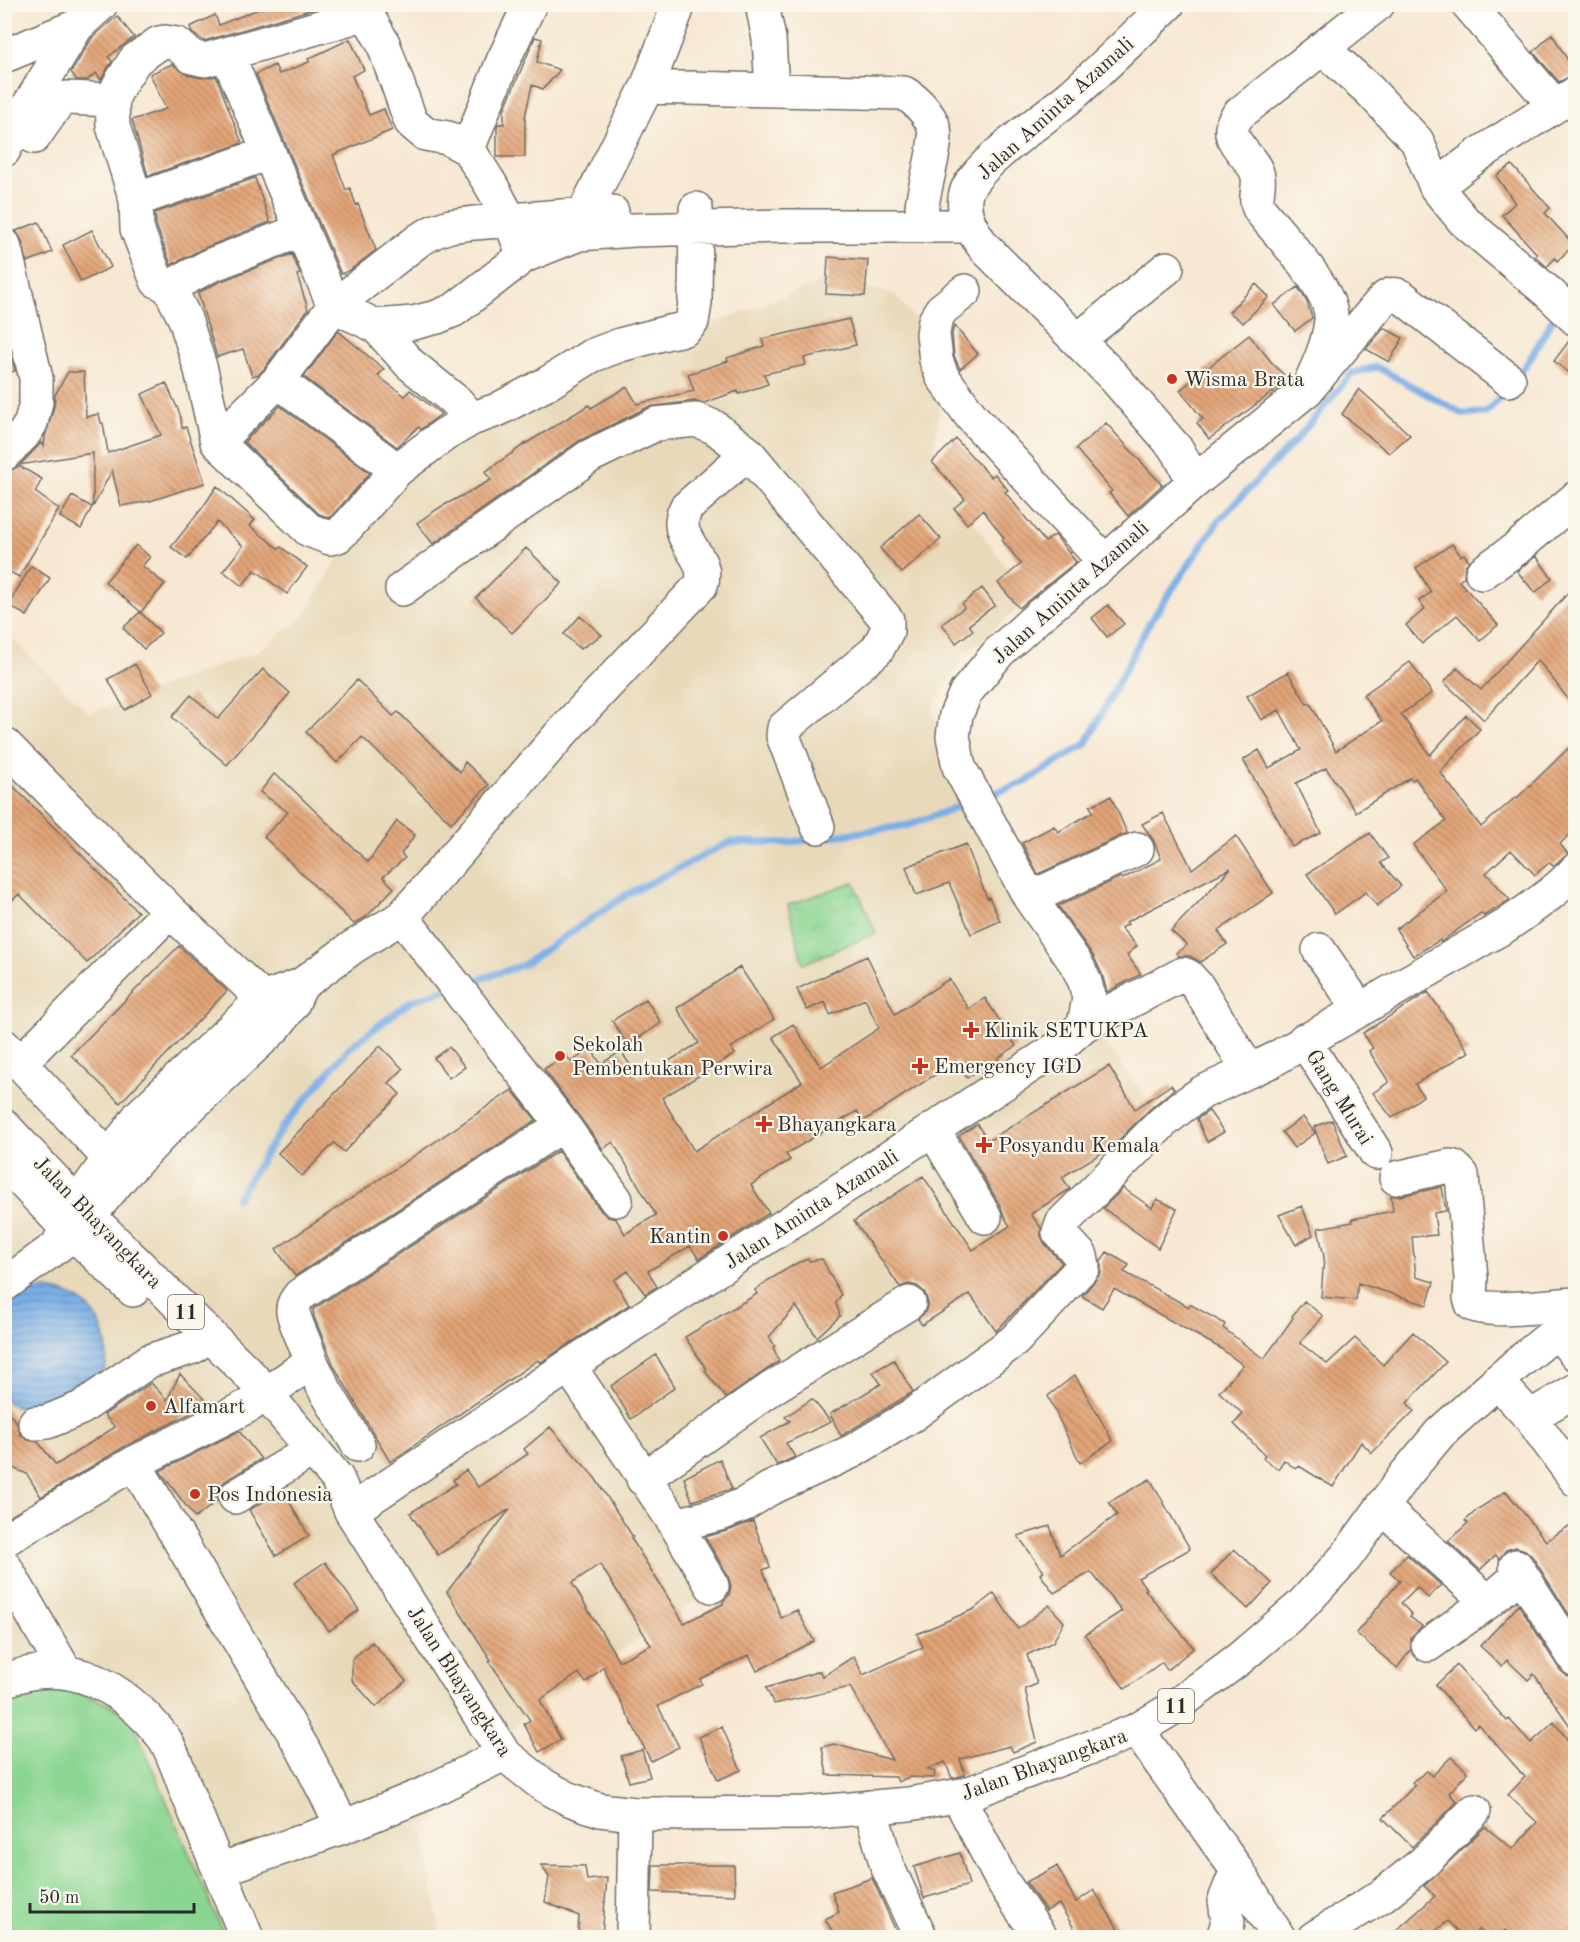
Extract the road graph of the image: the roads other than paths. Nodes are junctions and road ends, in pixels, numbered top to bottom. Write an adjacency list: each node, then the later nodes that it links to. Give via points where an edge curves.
1 (530, 4): 16 (main road)
2 (680, 4): 11 (main road)
3 (762, 4): 12 (main road)
4 (1168, 4): 23 (main road, Jalan Aminta Azamali, via 1071,96 994,159 968,189)
5 (1378, 4): 8 (main road)
6 (1468, 4): 13 (main road)
7 (89, 15): 10 (main road); 17 (main road)
8 (1322, 48): 19 (main road, via 1417,141); 39 (main road, via 1239,114 1232,125 1239,148 1258,177 1256,198 1260,210 1322,288 1330,306 1332,320 1324,351)
9 (227, 54): 14 (main road, via 198,59 177,44 159,44 135,60); 16 (main road, via 361,15 369,18 383,43 411,122 425,134 448,138); 18 (main road)
10 (4, 56)
11 (647, 87): 12 (main road); 26 (main road)
12 (772, 90): 21 (main road, via 893,92 913,98 925,110 935,135)
13 (1565, 99): 19 (main road, via 1478,155)
14 (112, 100): 15 (main road, via 59,101); 20 (main road, via 113,126)
15 (34, 137)
16 (468, 149): 25 (main road)
17 (4, 150)
18 (269, 153): 20 (main road); 27 (main road)
19 (1436, 188): 34 (main road, via 1464,220)
20 (136, 200): 31 (main road, via 137,228 152,270 157,280)
21 (922, 206): 22 (main road); 23 (main road)
22 (862, 216): 23 (main road); 24 (main road)
23 (967, 216): 36 (main road, via 984,247)
24 (696, 219): 26 (main road); 40 (main road, via 695,303 692,322 685,329 591,356 507,405)
25 (510, 220): 26 (main road); 29 (main road); 33 (main road, via 435,231)
26 (582, 223): 29 (main road)
27 (302, 230): 31 (main road, via 211,265); 33 (main road)
28 (4, 245): 43 (main road, via 36,378 31,423)
29 (524, 256): 35 (main road, via 454,310 413,322)
30 (1167, 268): 36 (main road)
31 (169, 287): 41 (main road, via 201,370)
32 (965, 291): 47 (main road, via 941,310 935,321 936,360 942,376 971,416)
33 (334, 306): 35 (main road); 38 (main road)
34 (1565, 309)
35 (376, 326): 40 (main road, via 410,364 458,403)
36 (1078, 340): 45 (main road, via 1178,451)
37 (1509, 380): 39 (main road, Jalan Aminta Azamali, via 1394,294 1380,303)
38 (278, 381): 41 (main road); 44 (main road)
39 (1307, 390): 45 (main road, Jalan Aminta Azamali)
40 (471, 419): 44 (main road)
41 (217, 442): 44 (main road, via 309,530 330,538 348,526)
42 (748, 453): 49 (main road, via 696,420 656,424 590,456); 51 (main road, via 887,620 887,630 877,650 784,728 783,736); 56 (main road, via 686,508 681,518 684,536 703,568 701,585 565,729)
43 (4, 454)
44 (397, 470)
45 (1194, 482): 47 (main road, Jalan Aminta Azamali)
46 (1575, 498): 48 (main road)
47 (1105, 562): 54 (main road, Jalan Aminta Azamali, via 999,652 966,692 956,715 953,736 959,766)
48 (1482, 573)
49 (402, 589)
50 (4, 744): 55 (main road)
51 (818, 827)
52 (1137, 849): 54 (main road)
53 (1575, 870): 59 (main road, via 1564,883 1507,925)
54 (1030, 898): 60 (main road, Jalan Aminta Azamali, via 1085,982 1089,998)
55 (170, 911): 58 (main road); 62 (main road)
56 (402, 917): 58 (main road, via 353,947); 64 (main road)
57 (1318, 950): 59 (main road)
58 (272, 1010): 68 (main road, via 139,1116)
59 (1359, 1010): 61 (main road)
60 (1084, 1025): 63 (main road, via 1183,974 1198,987); 66 (main road, Jalan Aminta Azamali, via 1058,1048)
61 (1304, 1040): 63 (main road); 74 (main road, Gang Murai, via 1386,1166 1449,1166 1462,1175 1472,1304 1492,1308)
62 (12, 1055): 68 (main road)
63 (1249, 1071): 92 (main road, via 1203,1092 1180,1108 1062,1223 1059,1232 1081,1256 1083,1267 1014,1341 914,1414 853,1451 769,1489 746,1504)
64 (563, 1125): 69 (main road); 77 (main road, via 300,1295 293,1311)
65 (4, 1126): 71 (main road, Jalan Bhayangkara / 11)
66 (933, 1130): 70 (main road); 78 (main road, Jalan Aminta Azamali)
67 (4, 1162): 71 (main road, Jalan Bhayangkara / 11)
68 (116, 1166): 71 (main road)
69 (616, 1200)
70 (986, 1217)
71 (73, 1224): 72 (main road); 76 (main road, Jalan Bhayangkara / 11)
72 (4, 1285)
73 (909, 1303): 87 (main road, via 772,1388)
74 (1575, 1304)
75 (1569, 1334): 79 (main road, Jalan Bhayangkara / 11)
76 (201, 1341): 81 (main road, Jalan Bhayangkara / 11); 83 (main road, via 149,1361 81,1408)
77 (311, 1362): 81 (main road); 84 (main road)
78 (569, 1365): 87 (main road); 91 (main road, Jalan Aminta Azamali)
79 (1497, 1381): 82 (main road); 90 (main road, Jalan Bhayangkara / 11, via 1440,1433)
80 (1575, 1390): 82 (main road)
81 (258, 1399): 85 (main road, Jalan Bhayangkara / 11); 86 (main road); 91 (main road, Jalan Bhayangkara / 11, via 337,1478)
82 (1530, 1417): 88 (main road)
83 (35, 1424)
84 (358, 1445)
85 (299, 1458): 89 (main road); 91 (main road, Jalan Bhayangkara / 11, via 323,1487)
86 (134, 1463): 93 (main road); 107 (main road, via 303,1749)
87 (643, 1479): 92 (main road)
88 (1575, 1480)
89 (235, 1497)
90 (1383, 1508): 96 (main road); 101 (main road, Jalan Bhayangkara / 11, via 1346,1557 1301,1606 1239,1659)
91 (351, 1511): 102 (main road, Jalan Bhayangkara / 11)
92 (676, 1526): 95 (main road)
93 (4, 1540)
94 (4, 1565): 99 (main road)
95 (712, 1586)
96 (1488, 1602): 97 (main road); 98 (main road, via 1519,1570)
97 (1428, 1645)
98 (1575, 1660)
99 (65, 1671): 100 (main road); 108 (main road, via 100,1682 133,1704 165,1740)
100 (4, 1681)
101 (1137, 1730): 103 (main road, Jalan Bhayangkara / 11); 109 (main road)
102 (504, 1754): 106 (main road, Jalan Bhayangkara / 11, via 543,1785 569,1799 600,1810); 107 (main road, via 442,1786)
103 (958, 1796): 104 (main road, Jalan Bhayangkara / 11); 113 (main road, via 1002,1881)
104 (870, 1807): 106 (main road, Jalan Bhayangkara / 11, via 805,1813); 112 (main road, via 887,1866)
105 (1473, 1811): 116 (main road, via 1400,1882)
106 (635, 1814): 111 (main road)
107 (343, 1827): 108 (main road)
108 (219, 1870): 110 (main road)
109 (1237, 1870): 114 (main road, via 1225,1900 1228,1922); 115 (main road)
110 (247, 1938)
111 (633, 1938)
112 (921, 1938)
113 (1041, 1938)
114 (1223, 1938)
115 (1279, 1938)
116 (1314, 1938)

